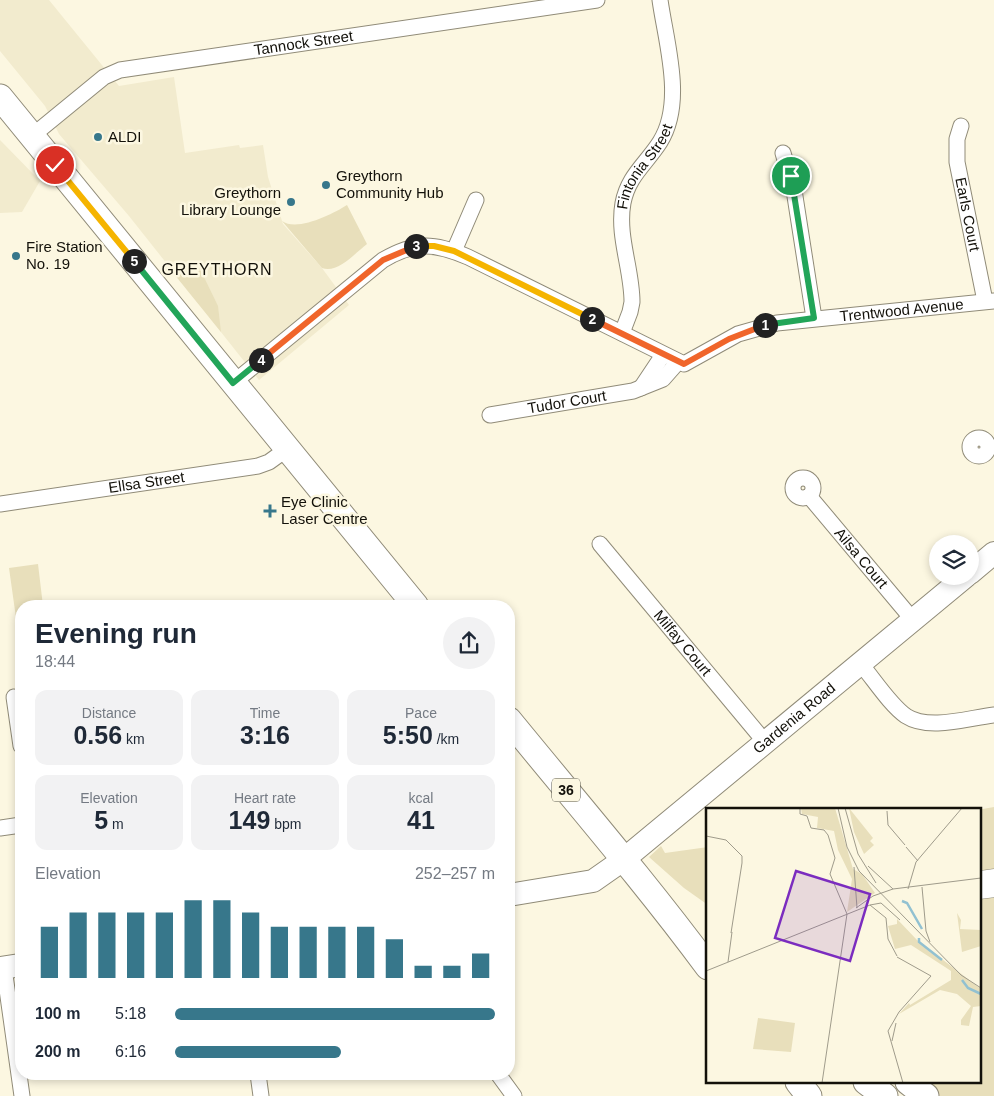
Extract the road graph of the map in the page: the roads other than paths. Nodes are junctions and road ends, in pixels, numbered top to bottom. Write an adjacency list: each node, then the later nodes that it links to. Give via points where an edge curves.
1 (597, 0): 5 (street, Tannock Street, via 120,70 104,77)
2 (660, 0): 11 (street, Fintonia Street, via 672,84 672,109 660,142 634,174 626,193 622,222 632,302)
3 (0, 97): 5 (main road)
4 (961, 126): 9 (street, Earls Court, via 957,139 957,162)
5 (32, 136): 14 (main road)
6 (783, 153): 10 (street, via 794,190)
7 (476, 200): 8 (street)
8 (454, 251): 11 (street); 14 (street, via 420,246 402,250 383,260)
9 (989, 301): 10 (street, Trentwood Avenue)
10 (814, 318): 13 (street, Trentwood Avenue, via 777,322 752,329 718,344 689,363)
11 (622, 333): 12 (street)
12 (662, 355): 13 (street); 15 (street)
13 (678, 362): 15 (street, Tudor Court, via 663,379)
14 (233, 383): 17 (main road)
15 (641, 388): 16 (street, Tudor Court)
16 (490, 415)
17 (287, 449): 19 (street, Ellsa Street, via 258,466); 24 (main road)
18 (809, 496): 25 (street, Ailsa Court)
19 (0, 504)
20 (600, 544): 31 (street, Milfay Court)
21 (994, 553): 22 (street)
22 (979, 565)
23 (955, 585): 25 (street, Gardenia Road)
24 (411, 600)
25 (913, 620): 26 (street, Gardenia Road)
26 (860, 663): 29 (street, via 903,713 913,719 933,723); 31 (street, Gardenia Road)
27 (12, 697): 28 (street)
28 (15, 713)
29 (994, 715)
30 (515, 727): 34 (main road, 36)
31 (765, 742): 34 (street, Gardenia Road)
32 (15, 826): 33 (street)
33 (0, 828)
34 (623, 860): 35 (street, Gardenia Road, via 593,881); 36 (main road, 36)
35 (515, 894)
36 (654, 896): 37 (main road, 36); 38 (main road, 36)
37 (706, 936)
38 (706, 964)
39 (8, 967): 40 (street)
40 (15, 1032)
41 (20, 1080): 47 (street)
42 (259, 1080): 48 (street)
43 (502, 1080): 49 (street)
44 (800, 1084): 50 (main road)
45 (869, 1084): 51 (main road)
46 (911, 1084): 52 (main road)
47 (22, 1096)
48 (261, 1096)
49 (514, 1096)
50 (809, 1096)
51 (885, 1096)
52 (926, 1096)

